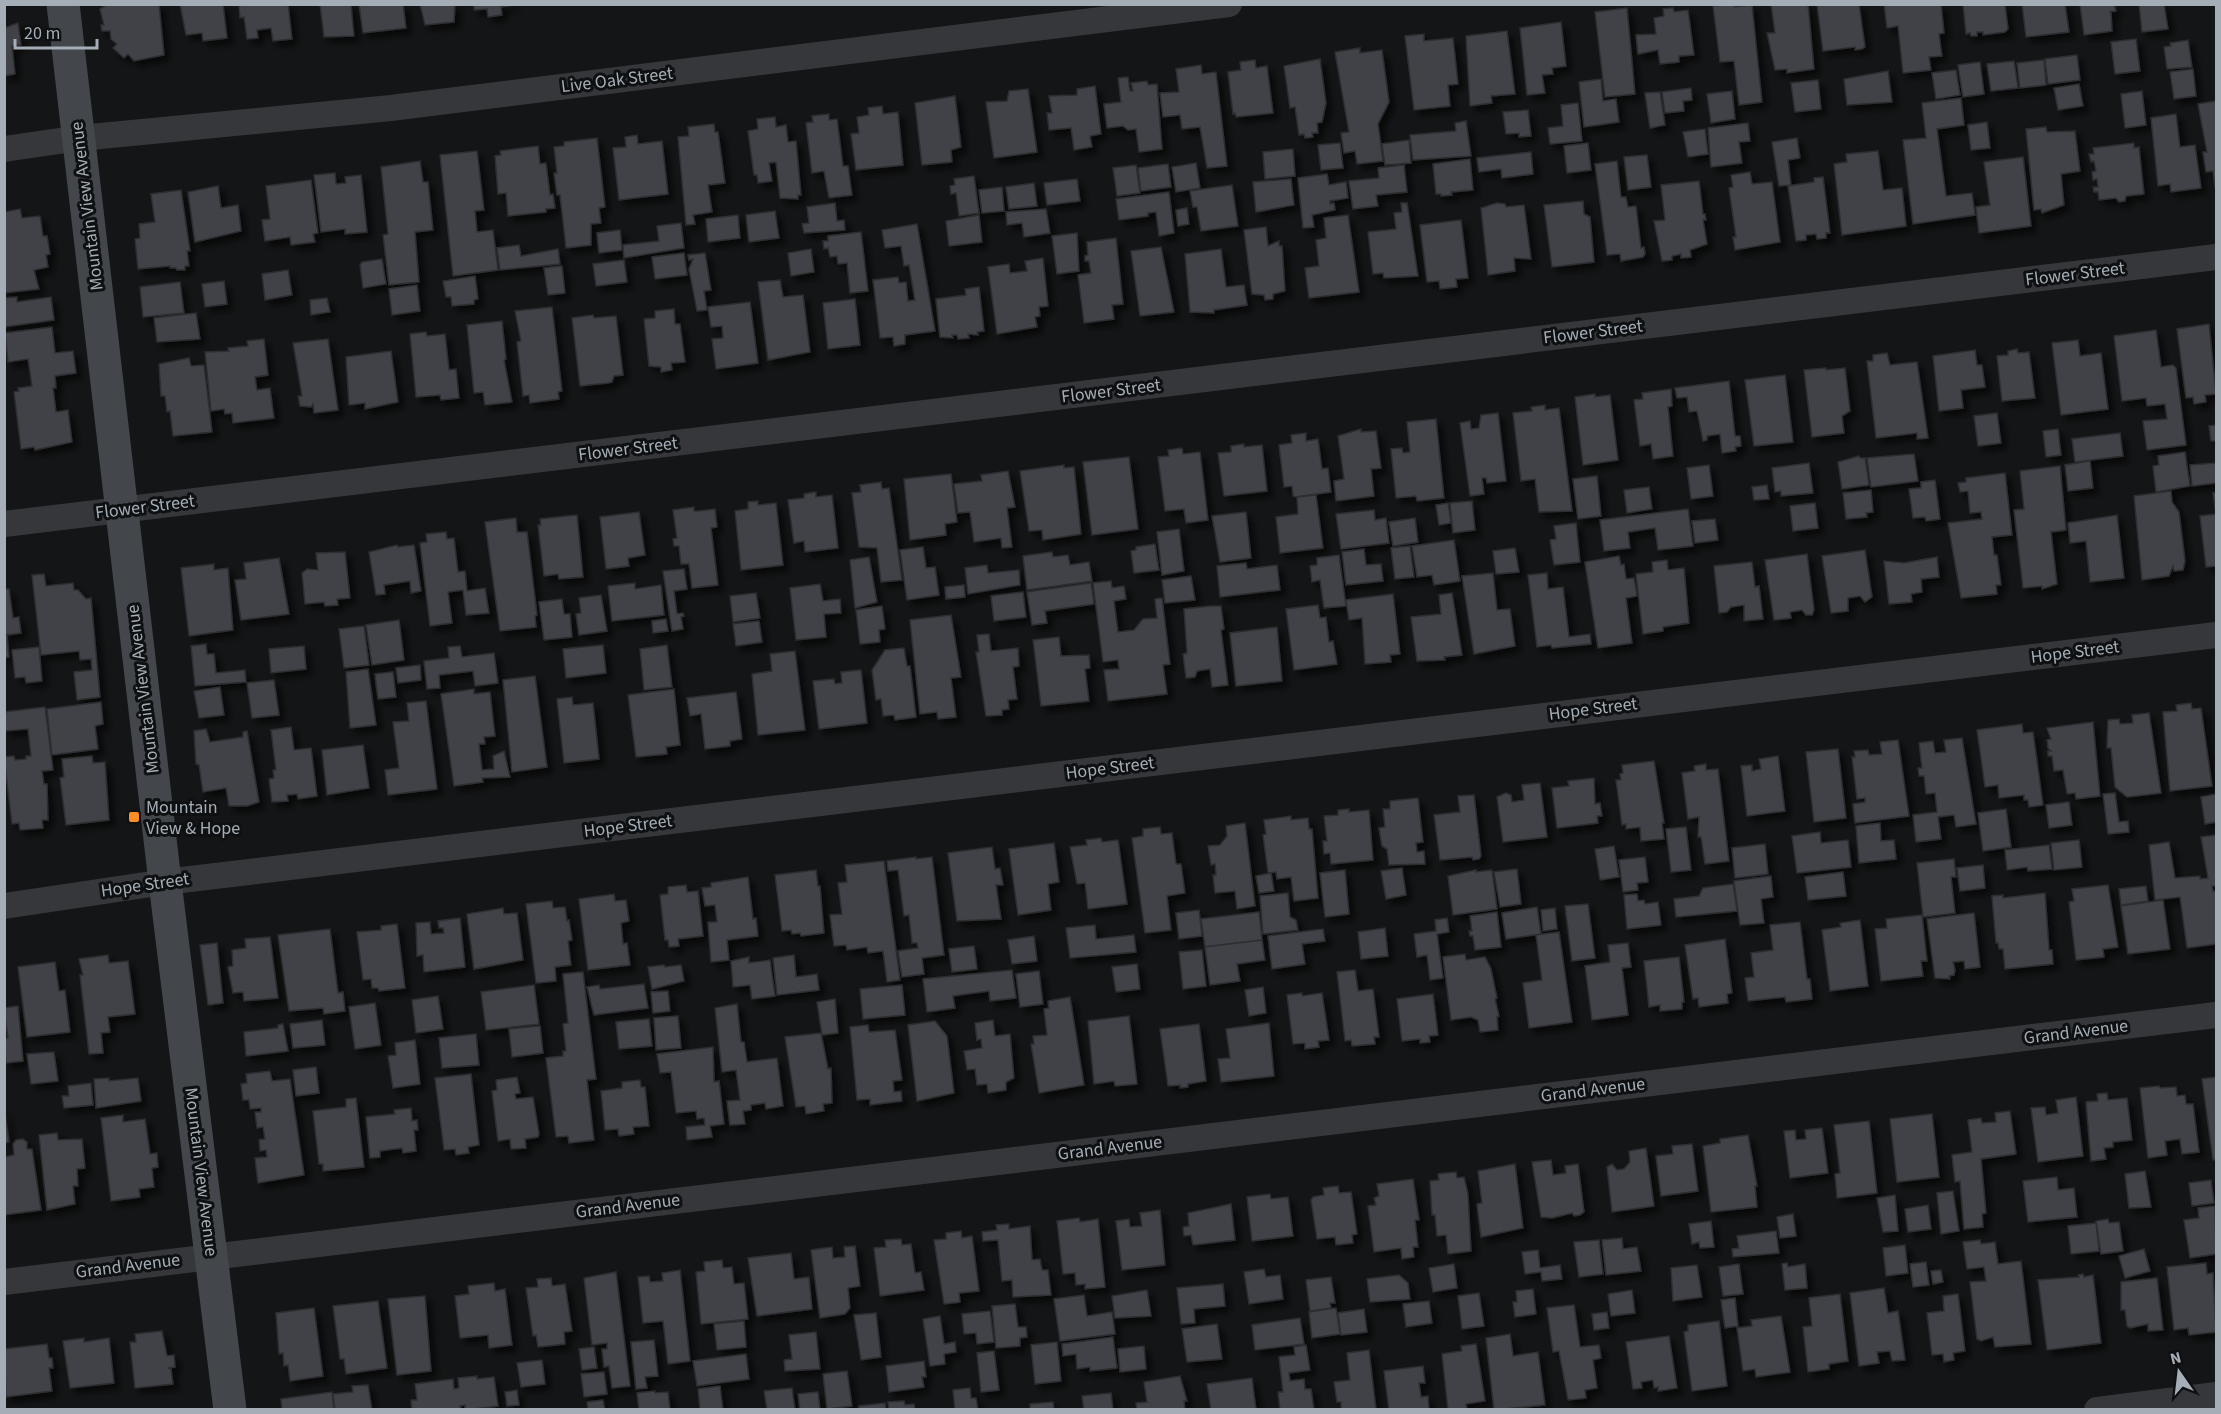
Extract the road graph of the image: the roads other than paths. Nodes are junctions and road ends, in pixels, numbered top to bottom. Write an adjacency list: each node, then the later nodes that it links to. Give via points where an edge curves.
1 (63, 4): 3 (street, Mountain View Avenue)
2 (1229, 4): 3 (street, Live Oak Street, via 391,108)
3 (80, 138): 4 (street, Live Oak Street); 6 (street, Mountain View Avenue)
4 (4, 149)
5 (2217, 257): 6 (street, Flower Street)
6 (122, 510): 7 (street, Flower Street); 9 (street, Mountain View Avenue)
7 (4, 524)
8 (2217, 635): 9 (street, Hope Street)
9 (165, 882): 10 (street, Hope Street); 12 (street, Mountain View Avenue)
10 (4, 906)
11 (2217, 1015): 12 (street, Grand Avenue)
12 (212, 1256): 13 (street, Grand Avenue); 15 (street, Mountain View Avenue)
13 (4, 1282)
14 (2217, 1395): 16 (street)
15 (230, 1410)
16 (2097, 1410)

